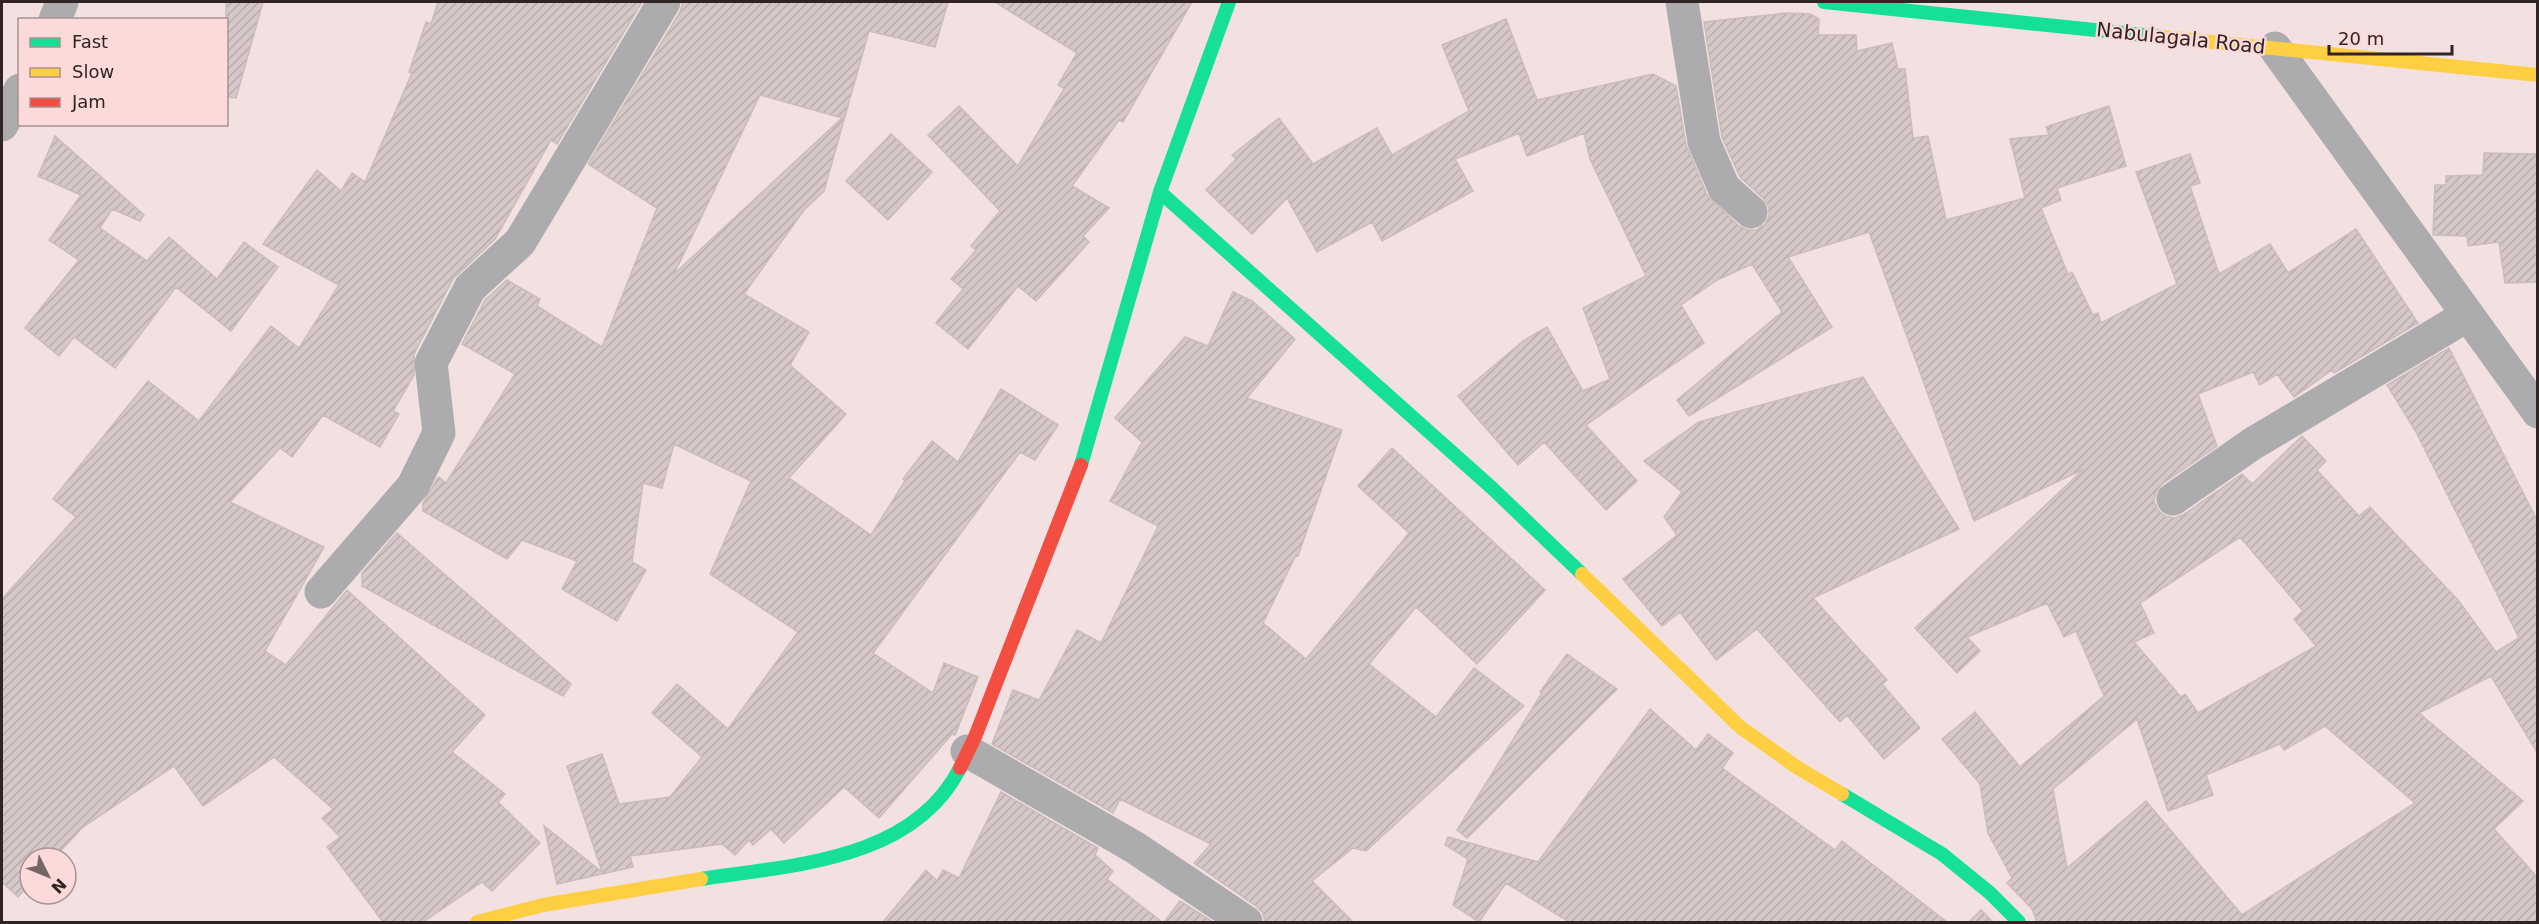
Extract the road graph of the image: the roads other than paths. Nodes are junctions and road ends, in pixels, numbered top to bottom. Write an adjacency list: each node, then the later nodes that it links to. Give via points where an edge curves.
1 (62, 2): 6 (street)
2 (664, 2): 16 (street, via 520,242 470,288 430,363 439,433 413,486)
3 (1229, 2): 11 (street)
4 (1682, 2): 12 (street, via 1704,142 1724,188)
5 (1824, 2): 7 (street, Nabulagala Road)
6 (56, 18)
7 (2275, 48): 8 (street, Nabulagala Road); 13 (street)
8 (2538, 75)
9 (18, 94): 10 (street)
10 (2, 125)
11 (1160, 192): 17 (street, via 1083,460); 20 (street, via 1492,488 1740,727 1798,768 1942,854)
12 (1751, 212)
13 (2468, 315): 14 (street); 15 (street, via 2252,444)
14 (2538, 412)
15 (2173, 499)
16 (321, 592)
17 (967, 751): 18 (street, via 950,787 922,817 874,844 821,860 543,905); 19 (street, via 1134,847)
18 (477, 922)
19 (1246, 922)
20 (2019, 922)

